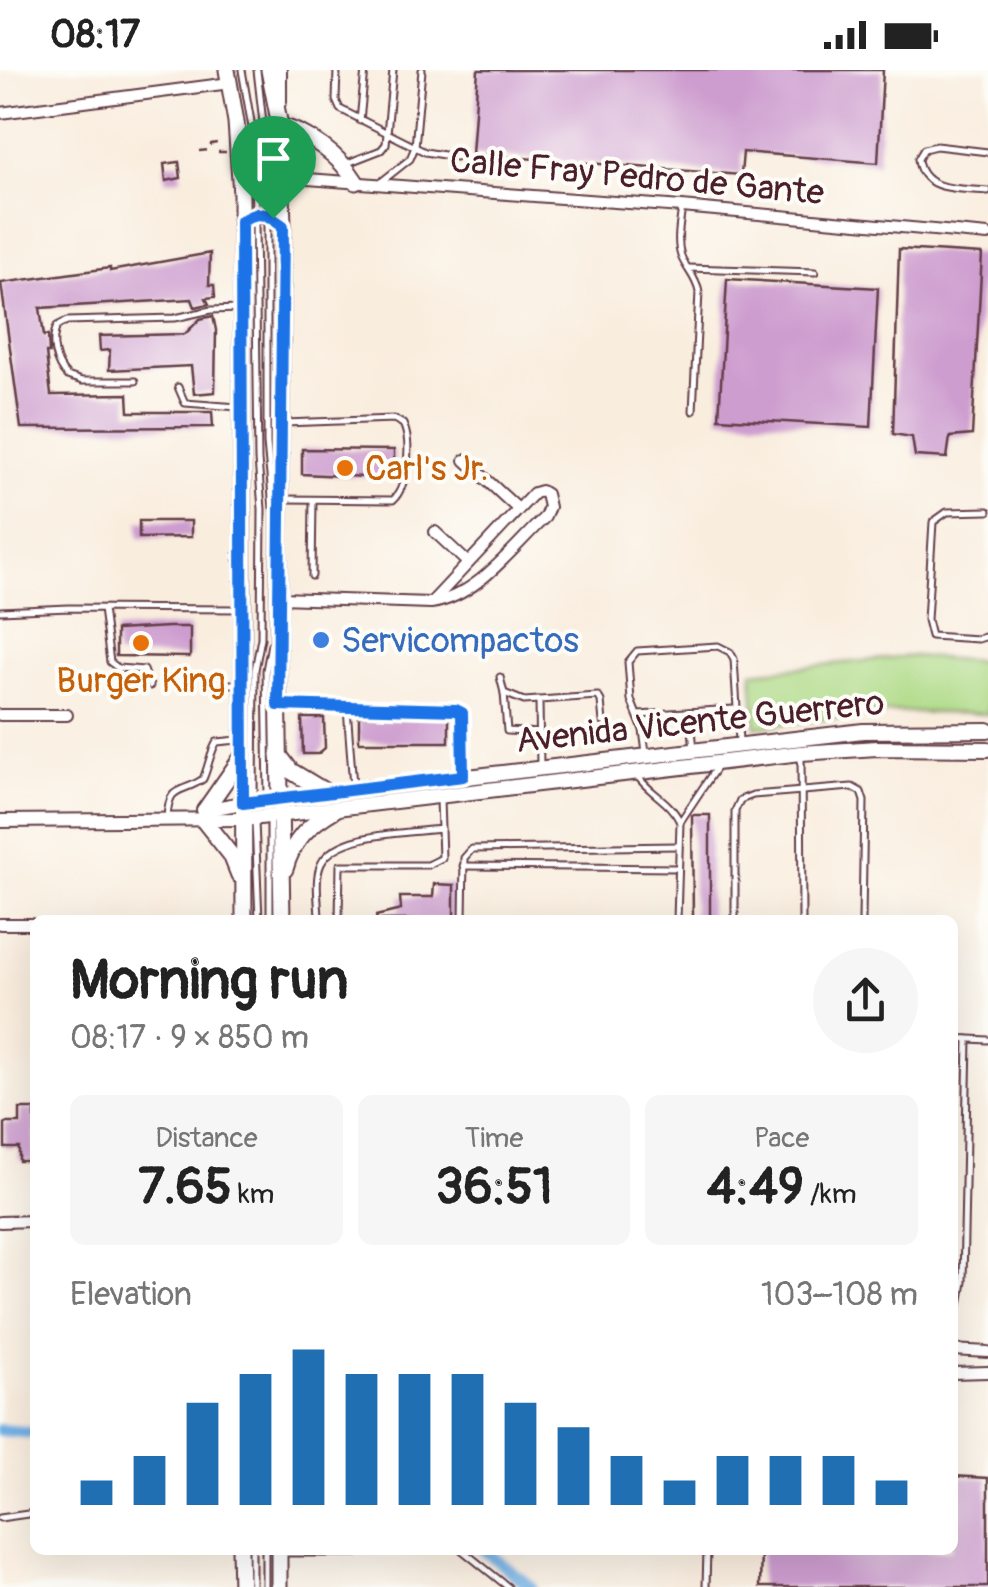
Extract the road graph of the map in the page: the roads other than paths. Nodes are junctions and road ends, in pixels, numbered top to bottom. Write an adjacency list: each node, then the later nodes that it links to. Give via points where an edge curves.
1 (242, 70): 23 (lane, via 254,139)
2 (256, 70): 23 (lane, via 265,120)
3 (270, 70): 12 (main road)
4 (279, 70): 12 (main road)
5 (336, 70): 11 (lane, via 337,105)
6 (365, 70): 11 (lane)
7 (392, 70): 13 (lane)
8 (422, 70): 14 (lane)
9 (229, 77): 10 (street); 23 (main road, via 239,164)
10 (0, 113)
11 (360, 121): 13 (lane)
12 (280, 126): 17 (main road); 18 (main road)
13 (388, 135): 14 (lane); 17 (lane, via 381,150)
14 (415, 147): 16 (lane); 20 (lane)
15 (988, 152): 21 (lane, via 936,146 918,159 930,183)
16 (456, 157)
17 (345, 164): 19 (main road)
18 (282, 177): 19 (street, Calle Fray Pedro de Gante); 24 (main road)
19 (356, 182): 20 (street, Calle Fray Pedro de Gante)
20 (378, 184): 22 (street, Calle Fray Pedro de Gante)
21 (988, 190)
22 (682, 207): 25 (street, Calle Fray Pedro de Gante); 26 (lane, via 679,250)
23 (255, 217): 24 (main road); 28 (main road); 79 (lane); 79 (lane, via 273,511)
24 (283, 226): 33 (main road)
25 (988, 234)
26 (688, 268): 27 (lane); 32 (lane, via 699,292)
27 (815, 272)
28 (242, 309): 29 (lane, via 58,326 56,358 67,376); 31 (main road)
29 (134, 381)
30 (178, 387): 31 (lane, via 184,403)
31 (241, 407): 45 (main road)
32 (693, 411)
33 (282, 422): 35 (main road); 36 (lane, via 394,420 406,428 398,497)
34 (465, 460): 37 (street)
35 (282, 500): 36 (lane); 42 (main road)
36 (313, 500): 41 (lane)
37 (518, 509): 40 (street); 43 (street, via 534,493 546,494 545,516 468,590)
38 (988, 511): 47 (lane, via 936,517 928,620 931,636)
39 (435, 532): 40 (street)
40 (468, 563): 43 (street)
41 (312, 576)
42 (280, 598): 43 (street); 54 (main road)
43 (431, 603)
44 (103, 609): 45 (lane); 46 (lane); 51 (lane, via 110,662 144,670)
45 (241, 610): 50 (main road)
46 (0, 612)
47 (988, 636)
48 (500, 677): 52 (lane)
49 (210, 684): 50 (lane)
50 (242, 684): 65 (main road)
51 (150, 686)
52 (504, 692): 53 (lane); 63 (lane, via 507,732)
53 (539, 700): 61 (lane, via 595,695); 63 (lane)
54 (278, 705): 55 (lane); 69 (main road)
55 (347, 708): 74 (lane, via 462,713); 75 (lane)
56 (735, 709): 57 (lane); 60 (lane, via 734,659 724,648 637,650 628,662); 64 (lane)
57 (690, 712): 60 (lane); 67 (lane)
58 (0, 715): 59 (street)
59 (67, 715)
60 (638, 715): 70 (lane)
61 (603, 722)
62 (988, 730): 64 (main road, Avenida Vicente Guerrero, via 890,730)
63 (539, 733): 72 (lane)
64 (739, 744): 67 (main road, Avenida Vicente Guerrero)
65 (243, 747): 79 (main road); 81 (main road); 82 (lane, via 217,742 203,779 169,798)
66 (988, 748): 68 (main road, Avenida Vicente Guerrero)
67 (694, 749): 70 (main road, Avenida Vicente Guerrero)
68 (802, 753): 71 (main road, Avenida Vicente Guerrero); 76 (lane)
69 (278, 754): 77 (main road, via 290,770); 79 (main road)
70 (646, 754): 72 (main road, Avenida Vicente Guerrero)
71 (719, 762): 73 (main road, Avenida Vicente Guerrero); 84 (lane)
72 (540, 766): 74 (main road, Avenida Vicente Guerrero)
73 (634, 772): 78 (main road, Avenida Vicente Guerrero); 84 (lane)
74 (463, 776): 75 (main road, Avenida Vicente Guerrero)
75 (353, 790): 77 (main road, Avenida Vicente Guerrero)
76 (803, 790): 101 (lane, via 754,794 736,806); 102 (lane); 103 (lane, via 852,787 862,794)
77 (326, 792): 79 (main road, Avenida Vicente Guerrero)
78 (440, 797): 80 (main road, Avenida Vicente Guerrero); 85 (lane)
79 (261, 808): 80 (main road, Avenida Vicente Guerrero); 81 (street, Avenida Vicente Guerrero); 91 (main road); 92 (main road); 94 (lane); 95 (lane)
80 (336, 809): 91 (main road, via 298,838)
81 (204, 815): 82 (street, Avenida Vicente Guerrero); 92 (main road, via 232,854)
82 (174, 818): 83 (street, Avenida Vicente Guerrero)
83 (0, 821)
84 (680, 822): 86 (lane)
85 (441, 829): 87 (lane, via 363,838); 88 (lane, via 437,863)
86 (677, 846): 89 (lane, via 478,847 467,852); 90 (lane)
87 (329, 853): 88 (lane); 97 (lane, via 318,875)
88 (340, 865): 98 (lane)
89 (463, 866): 90 (lane); 99 (lane)
90 (677, 868): 100 (lane)
91 (282, 882): 96 (main road)
92 (243, 887): 93 (main road)
93 (244, 915)
94 (260, 915)
95 (270, 915)
96 (282, 915)
97 (319, 915)
98 (339, 915)
99 (464, 915)
100 (677, 915)
101 (735, 915)
102 (802, 915)
103 (862, 915)
104 (0, 924): 105 (street)
105 (30, 924)
106 (958, 1038): 107 (lane)
107 (968, 1039): 108 (lane); 111 (lane)
108 (988, 1040)
109 (30, 1221): 110 (street)
110 (0, 1222)
111 (958, 1306)
112 (958, 1350): 113 (street)
113 (988, 1352)
114 (988, 1372): 115 (street)
115 (958, 1373)
116 (30, 1513): 117 (lane)
117 (0, 1518)
118 (240, 1555): 124 (main road)
119 (252, 1555): 125 (lane)
120 (273, 1555): 126 (lane)
121 (275, 1555): 127 (main road)
122 (468, 1555): 128 (lane)
123 (707, 1555): 129 (lane)
124 (240, 1587)
125 (252, 1587)
126 (264, 1587)
127 (279, 1587)
128 (508, 1587)
129 (706, 1587)

